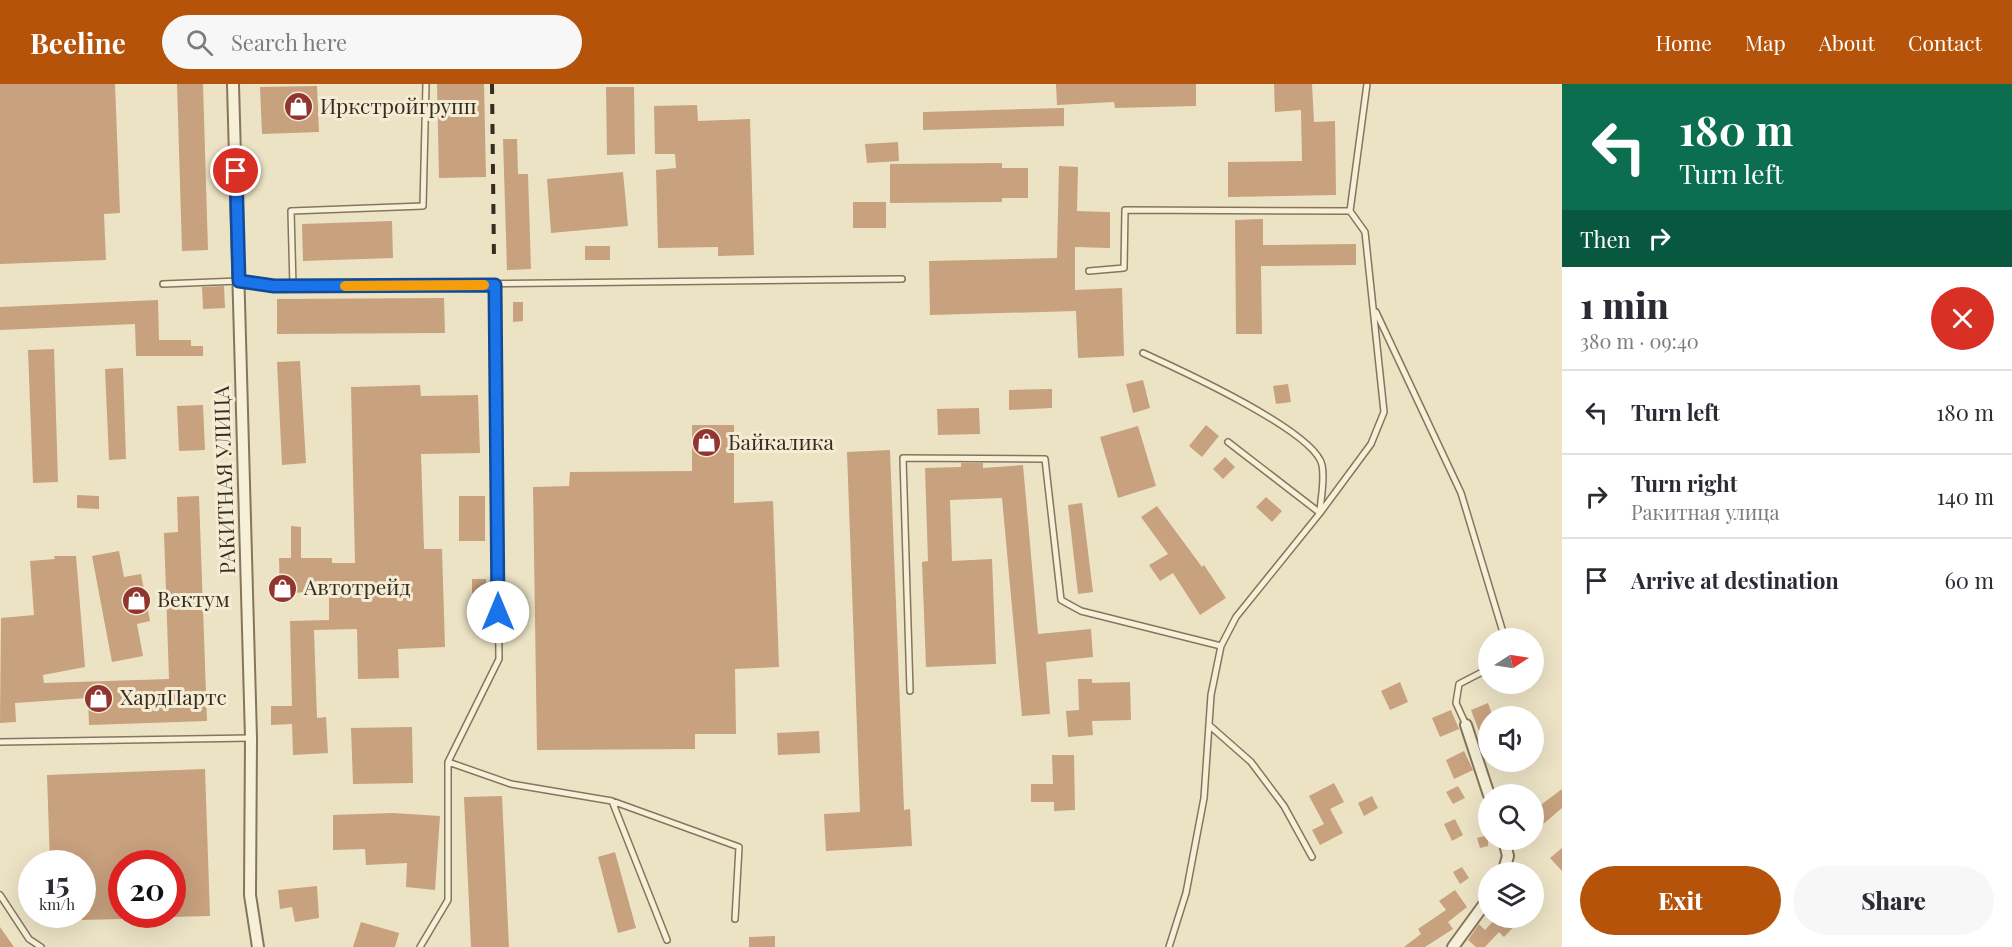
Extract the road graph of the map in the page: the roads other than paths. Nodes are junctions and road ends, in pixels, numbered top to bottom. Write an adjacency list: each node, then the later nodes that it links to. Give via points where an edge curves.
1 (233, 84): 7 (street, РАКИТНАЯ УЛИЦА)
2 (426, 84): 10 (lane, via 423,206 291,211)
3 (1367, 84): 4 (lane)
4 (1350, 212): 5 (lane, via 1125,210 1124,268); 11 (lane, via 1365,232)
5 (1089, 270)
6 (902, 279): 9 (lane)
7 (239, 281): 8 (lane); 10 (lane); 21 (street, РАКИТНАЯ УЛИЦА)
8 (163, 284)
9 (495, 285): 10 (lane); 23 (lane, via 499,659)
10 (292, 286)
11 (1373, 307): 14 (lane, via 1384,412 1371,444); 15 (lane, via 1461,493)
12 (1143, 353): 14 (lane, via 1269,417 1312,449 1322,464)
13 (1228, 442): 14 (lane)
14 (1320, 513): 16 (lane, via 1236,617)
15 (1502, 628)
16 (1221, 646): 18 (lane, via 1080,611 1061,600 1045,459 903,458); 19 (lane)
17 (1478, 674): 20 (lane, via 1459,684 1456,704)
18 (910, 691)
19 (1209, 725): 26 (lane, via 1251,762 1284,806); 34 (lane, via 1204,798 1186,894)
20 (1466, 725): 24 (street)
21 (251, 738): 22 (lane); 32 (street, РАКИТНАЯ УЛИЦА, via 250,895)
22 (0, 742)
23 (448, 762): 25 (lane, via 511,784); 33 (lane, via 447,900)
24 (1486, 784)
25 (612, 801): 29 (lane, via 739,847); 30 (lane)
26 (1312, 857)
27 (0, 896): 31 (lane, via 29,939)
28 (1478, 913): 35 (street)
29 (735, 919)
30 (667, 940)
31 (41, 947)
32 (258, 947)
33 (420, 947)
34 (1169, 947)
35 (1453, 947)

